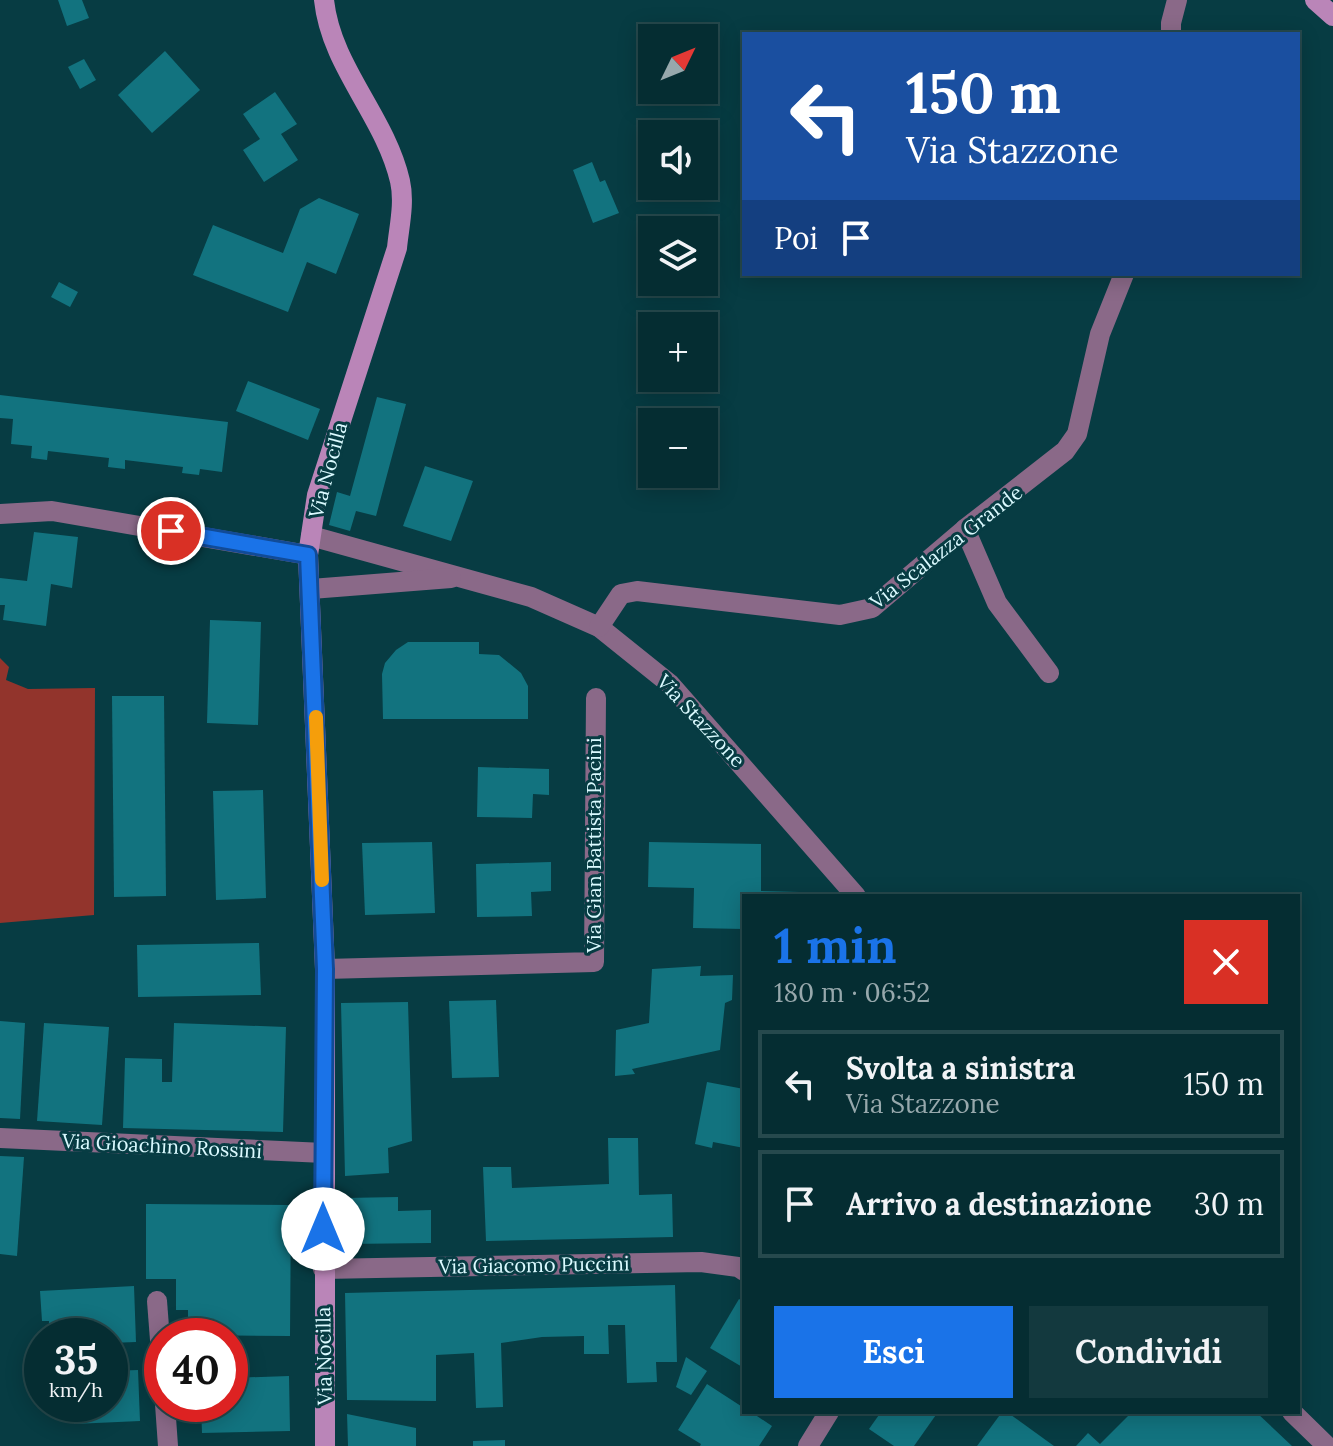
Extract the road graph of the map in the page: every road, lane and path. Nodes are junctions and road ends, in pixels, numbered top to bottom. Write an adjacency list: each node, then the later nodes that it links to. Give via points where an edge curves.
1 (324, 0): 9 (street, Via Nocilla, via 336,50 392,156 401,184 401,211 397,248 317,495)
2 (1177, 0): 5 (street)
3 (1315, 0): 4 (street)
4 (1333, 16)
5 (1171, 32)
6 (1123, 276): 8 (street, Via Scalazza Grande, via 1100,334 1077,434 1047,467)
7 (0, 514): 9 (street, via 52,511)
8 (965, 529): 12 (street, Via Scalazza Grande, via 872,608 857,613 637,591 621,594); 13 (street, via 997,603)
9 (310, 545): 10 (street, Via Stazzone); 11 (street, Via Nocilla)
10 (466, 577): 11 (street); 12 (street, Via Stazzone, via 531,597)
11 (311, 589): 16 (street, Via Nocilla)
12 (599, 627): 15 (street, Via Stazzone, via 670,684)
13 (1049, 673)
14 (596, 698): 16 (street, Via Gian Battista Pacini, via 594,962)
15 (854, 894)
16 (325, 969): 18 (street, Via Nocilla)
17 (0, 1138): 18 (street, Via Gioachino Rossini)
18 (324, 1153): 19 (street, Via Nocilla)
19 (323, 1269): 20 (street, Via Giacomo Puccini, via 701,1262); 27 (street, Via Nocilla)
20 (742, 1270)
21 (157, 1301): 22 (street)
22 (158, 1318)
23 (828, 1414): 28 (street)
24 (1294, 1414): 29 (street)
25 (166, 1422): 26 (street)
26 (168, 1446)
27 (325, 1446)
28 (808, 1446)
29 (1327, 1446)

